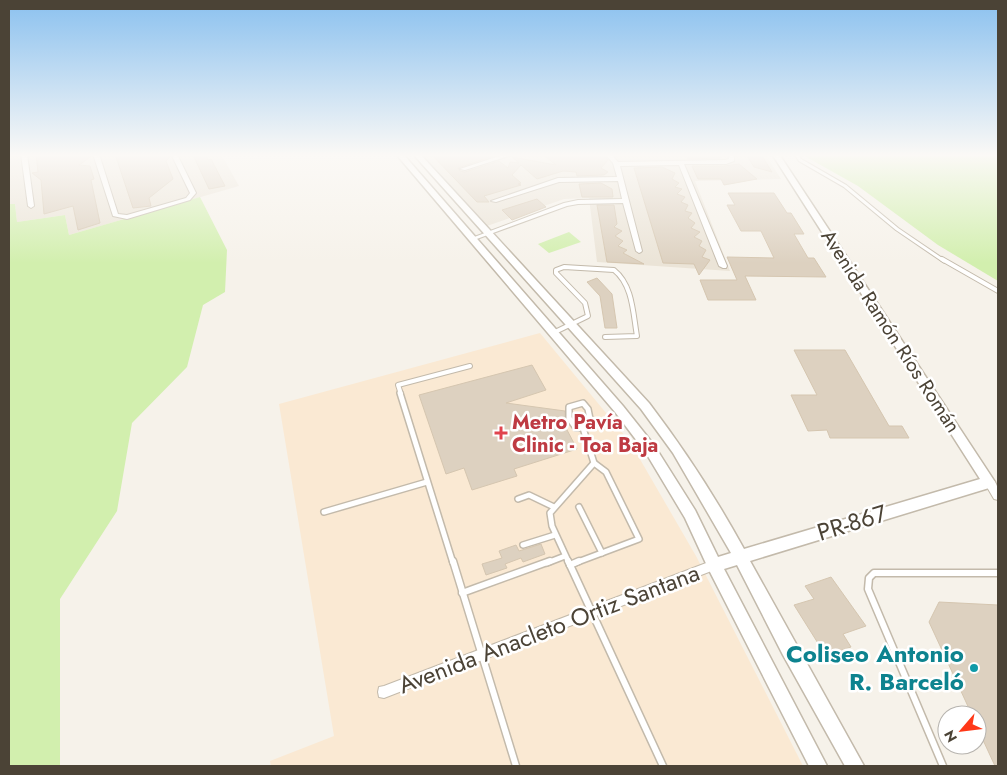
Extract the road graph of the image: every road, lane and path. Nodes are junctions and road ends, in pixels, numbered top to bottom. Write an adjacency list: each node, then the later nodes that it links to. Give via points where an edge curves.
1 (29, 190): 13 (street)
2 (107, 190): 3 (street, via 115,215 127,217 188,199)
3 (192, 190)
4 (430, 190): 15 (street)
5 (449, 190): 14 (street)
6 (527, 190): 11 (street)
7 (623, 190): 12 (street)
8 (692, 190): 17 (street)
9 (799, 190): 26 (street, Avenida Ramón Ríos Román)
10 (850, 190): 18 (lane, via 897,229 955,268)
11 (494, 201)
12 (626, 201): 14 (street, via 566,204); 16 (street)
13 (31, 206)
14 (488, 234): 15 (street); 19 (street)
15 (472, 239): 20 (street)
16 (639, 251)
17 (723, 266)
18 (998, 291)
19 (571, 324): 20 (lane); 21 (lane, via 588,316 585,303 556,270 564,267 614,270 628,288 637,336); 36 (street, via 645,406 678,449)
20 (553, 333): 38 (street, via 650,449 690,514)
21 (605, 337)
22 (470, 366): 25 (lane, via 398,385)
23 (583, 428): 23 (lane, via 591,415 582,403 575,404 569,407 569,418 576,428); 24 (lane)
24 (594, 463): 29 (lane); 34 (lane, via 606,472 640,539)
25 (428, 482): 31 (lane); 40 (lane)
26 (989, 482): 27 (street); 36 (street, PR-867 / PR-867)
27 (998, 496)
28 (518, 499): 29 (lane, via 529,495)
29 (554, 507): 32 (lane, via 550,513)
30 (579, 507): 34 (lane)
31 (324, 512)
32 (555, 534): 33 (lane); 35 (lane)
33 (522, 545)
34 (602, 552): 37 (lane)
35 (565, 556): 37 (lane); 40 (lane)
36 (740, 557): 38 (street, PR-867 / PR-867); 47 (street)
37 (569, 565): 41 (lane)
38 (714, 565): 41 (street, Avenida Anacleto Ortiz Santana); 46 (street)
39 (998, 573): 48 (lane, via 874,572 869,578 868,589)
40 (462, 593): 42 (lane)
41 (591, 612): 42 (street, Avenida Anacleto Ortiz Santana); 45 (lane)
42 (481, 655): 43 (street, Avenida Anacleto Ortiz Santana); 44 (lane)
43 (384, 692)
44 (516, 766)
45 (663, 766)
46 (818, 766)
47 (855, 766)
48 (943, 766)

